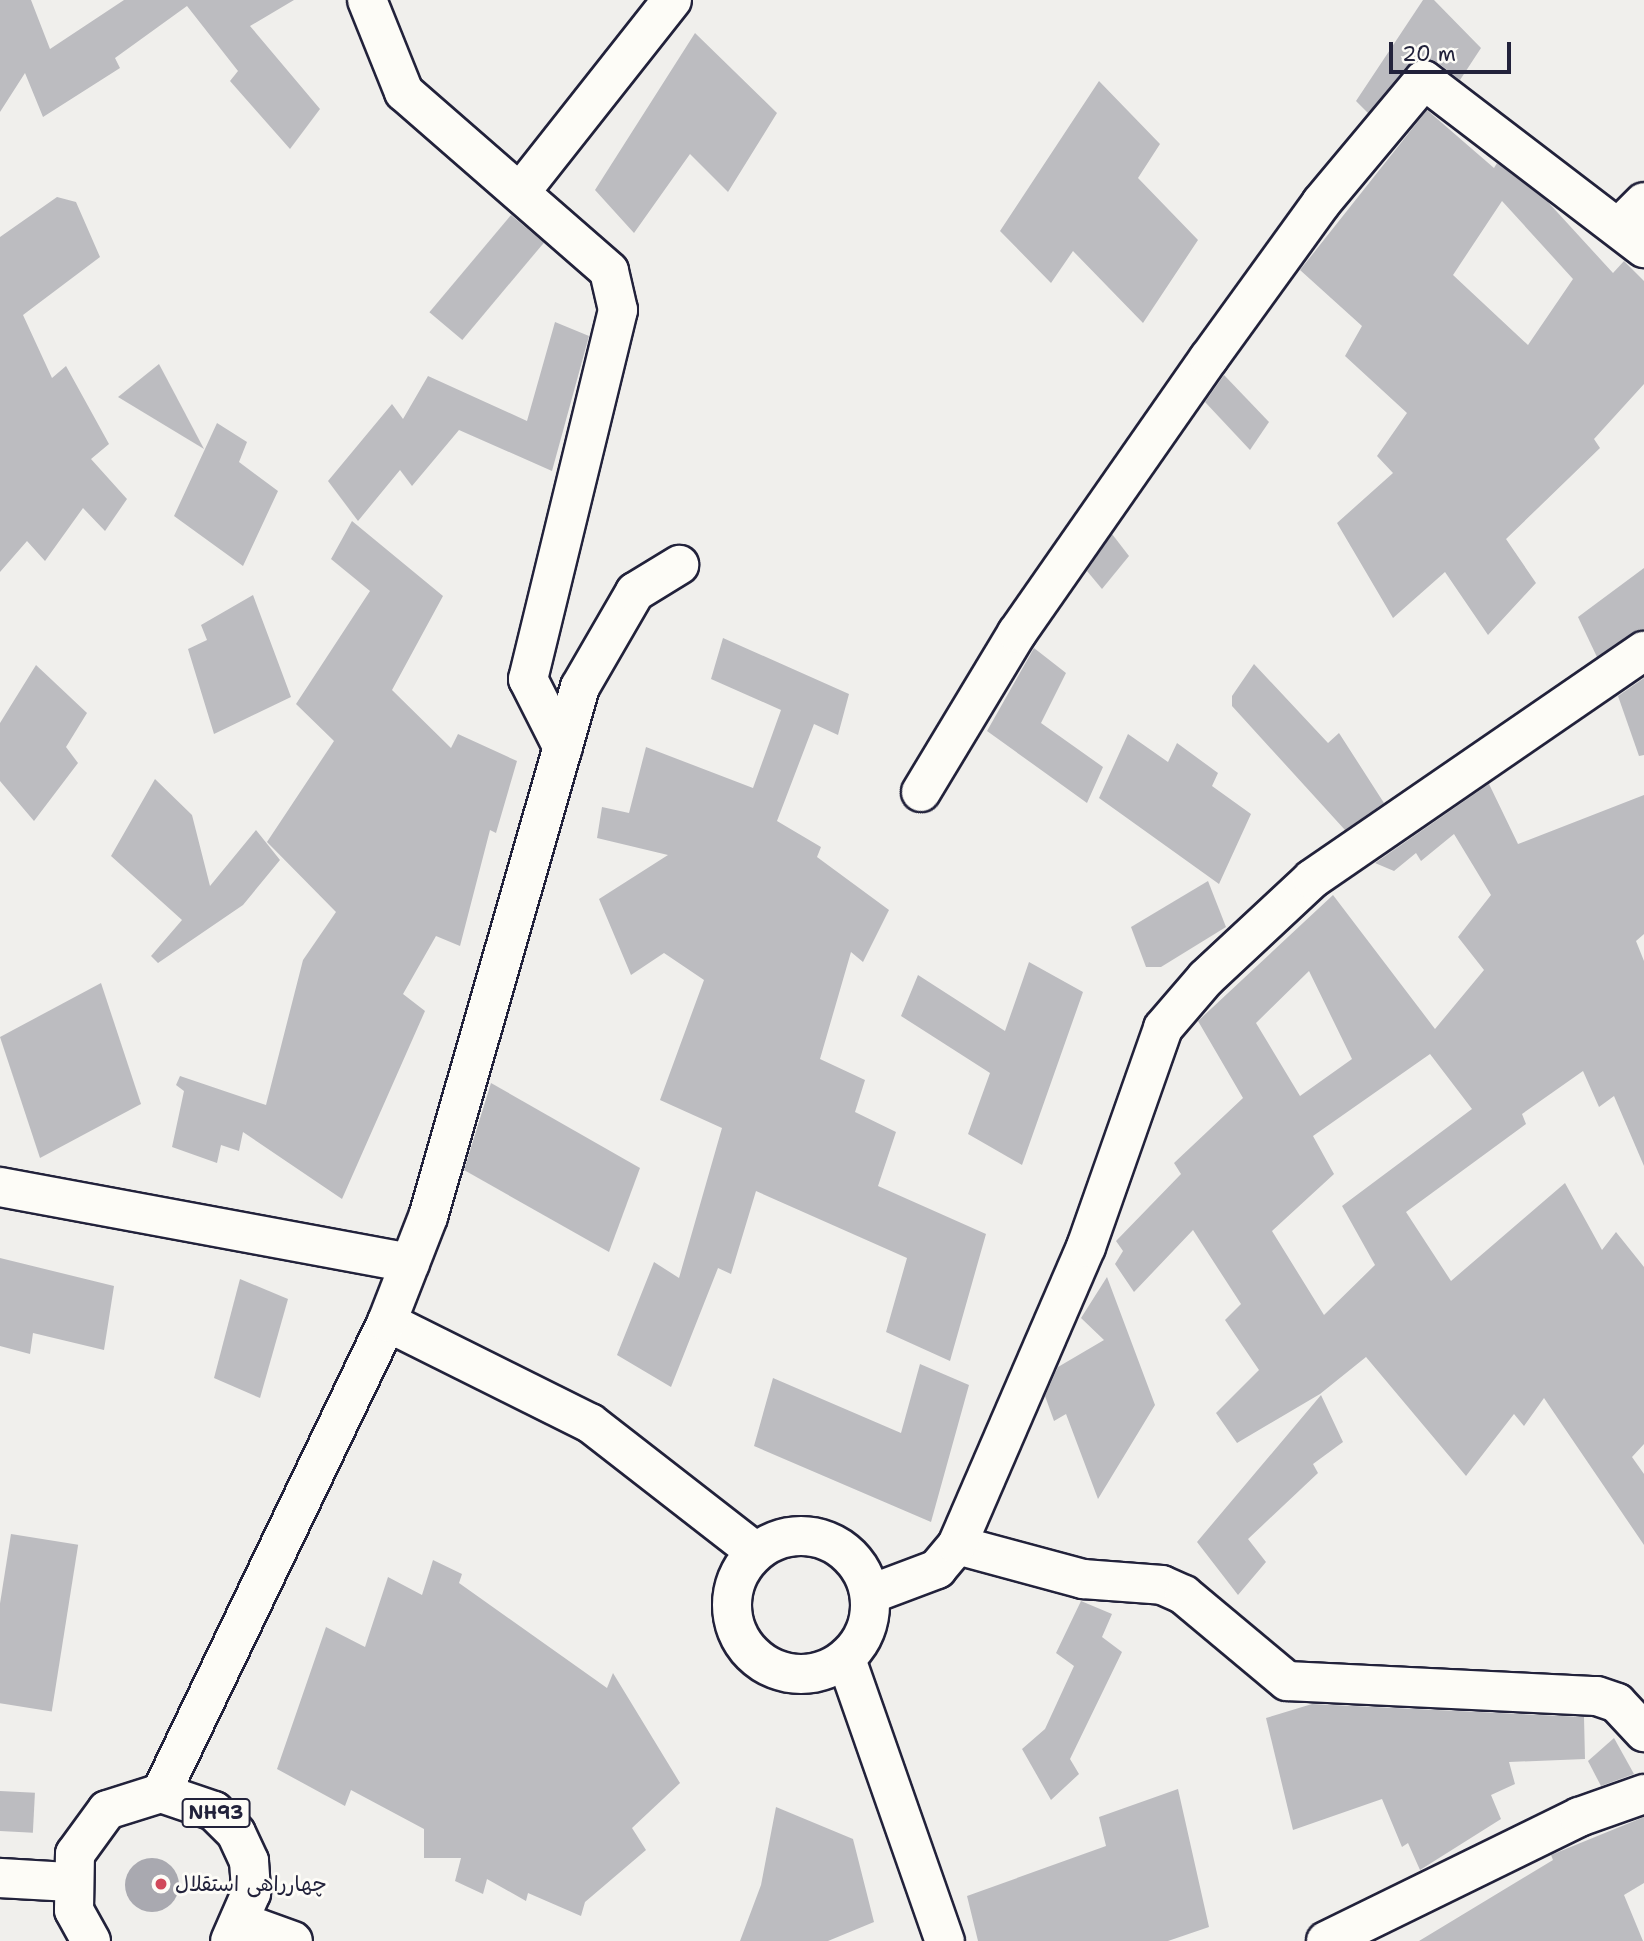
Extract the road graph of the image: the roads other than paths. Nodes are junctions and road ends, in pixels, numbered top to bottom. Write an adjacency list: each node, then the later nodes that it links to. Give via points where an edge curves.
1 (367, 0): 3 (street, via 404,92)
2 (672, 0): 3 (street)
3 (522, 191): 7 (street, via 609,271 618,310 528,678)
4 (1636, 226): 8 (street, via 1424,80 1321,203 1217,347 1017,633)
5 (679, 565): 7 (street, via 635,592 580,687)
6 (1644, 651): 12 (street, via 1312,879 1206,978 1163,1028 1086,1247)
7 (563, 748): 10 (street)
8 (921, 792)
9 (0, 1187): 10 (street)
10 (410, 1263): 11 (street)
11 (387, 1322): 13 (street, via 590,1423 748,1546); 17 (street)
12 (957, 1545): 14 (street, via 937,1569); 16 (street, via 1083,1579 1162,1585 1184,1595 1287,1681 1597,1696 1617,1703)
13 (751, 1556): 14 (street, via 789,1536 811,1536 850,1556); 15 (street, via 732,1599 742,1644 779,1672 826,1671)
14 (870, 1594): 15 (street, via 867,1630)
15 (846, 1660): 24 (street)
16 (1644, 1732)
17 (161, 1793): 20 (street, NH93, via 107,1810 75,1854); 21 (street, NH93, via 214,1811 236,1833 249,1861 251,1893)
18 (1644, 1794): 25 (street, via 1579,1817)
19 (0, 1878): 20 (street)
20 (70, 1882): 22 (street)
21 (236, 1932): 23 (street, NH93)
22 (86, 1939)
23 (293, 1941)
24 (945, 1941)
25 (1326, 1941)

